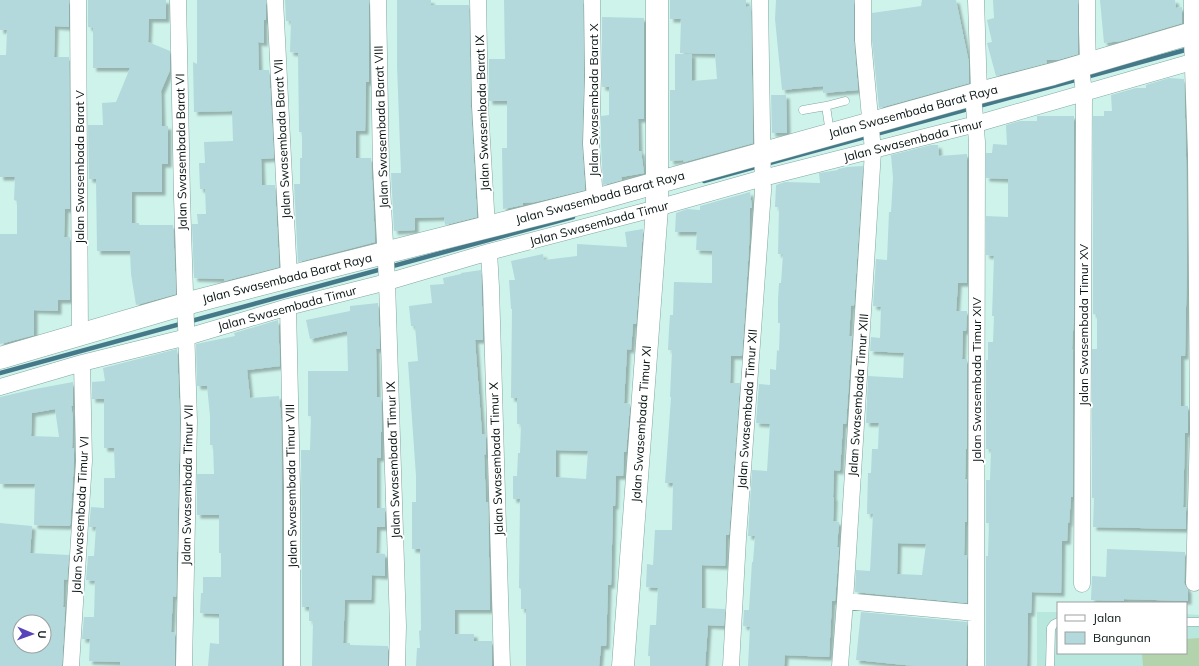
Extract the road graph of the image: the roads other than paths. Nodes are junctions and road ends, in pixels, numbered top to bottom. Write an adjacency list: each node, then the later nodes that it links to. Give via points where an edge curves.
1 (78, 0): 36 (street, Jalan Swasembada Barat V)
2 (178, 0): 35 (street, Jalan Swasembada Barat VI)
3 (275, 0): 32 (street, Jalan Swasembada Barat VII)
4 (378, 0): 31 (street, Jalan Swasembada Barat VIII, via 381,167)
5 (478, 0): 29 (street, Jalan Swasembada Barat IX, via 480,106)
6 (592, 0): 28 (street, Jalan Swasembada Barat X, via 591,144)
7 (657, 0): 27 (street, Jalan Swasembada Timur XI)
8 (760, 0): 25 (street, Jalan Swasembada Timur XII)
9 (863, 0): 22 (street, Jalan Swasembada Timur XIII, via 863,40)
10 (976, 0): 17 (street, Jalan Swasembada Timur XIV)
11 (1087, 0): 15 (street, Jalan Swasembada Timur XV)
12 (1192, 0): 13 (street)
13 (1194, 34): 14 (street); 15 (street, Jalan Swasembada Barat Raya)
14 (1195, 59): 16 (street, Jalan Swasembada Timur); 41 (street)
15 (1083, 66): 16 (street, Jalan Swasembada Timur XV); 17 (street, Jalan Swasembada Barat Raya)
16 (1084, 93): 21 (street, Jalan Swasembada Timur); 43 (street, Jalan Swasembada Timur XV)
17 (975, 95): 21 (street, Jalan Swasembada Timur XIV); 22 (street, Jalan Swasembada Barat Raya)
18 (845, 102): 19 (lane)
19 (826, 106): 20 (lane); 23 (lane)
20 (803, 110)
21 (976, 121): 24 (street, Jalan Swasembada Timur); 45 (street, Jalan Swasembada Timur XIV)
22 (871, 126): 23 (street, Jalan Swasembada Barat Raya); 24 (street, Jalan Swasembada Timur XIII)
23 (831, 134): 25 (street, Jalan Swasembada Barat Raya)
24 (873, 148): 26 (street, Jalan Swasembada Timur); 44 (street, Jalan Swasembada Timur XIII)
25 (762, 155): 26 (street, Jalan Swasembada Timur XII); 27 (street, Jalan Swasembada Barat Raya)
26 (763, 176): 27 (street, Jalan Swasembada Timur); 55 (street, Jalan Swasembada Timur XII)
27 (657, 196): 28 (street, Jalan Swasembada Barat Raya); 30 (street, Jalan Swasembada Timur); 54 (street, Jalan Swasembada Timur XI)
28 (595, 200): 29 (street, Jalan Swasembada Barat Raya)
29 (487, 227): 31 (street, Jalan Swasembada Barat Raya)
30 (489, 252): 33 (street, Jalan Swasembada Timur); 53 (street, Jalan Swasembada Timur X)
31 (386, 256): 32 (street, Jalan Swasembada Barat Raya); 33 (street, Jalan Swasembada Timur IX)
32 (289, 277): 35 (street, Jalan Swasembada Barat Raya)
33 (387, 279): 34 (street, Jalan Swasembada Timur); 52 (street, Jalan Swasembada Timur IX, via 398,626)
34 (288, 306): 37 (street, Jalan Swasembada Timur); 51 (street, Jalan Swasembada Timur VIII)
35 (186, 307): 36 (street, Jalan Swasembada Barat Raya); 37 (street, Jalan Swasembada Timur VII)
36 (80, 335): 38 (street, Jalan Swasembada Barat Raya)
37 (187, 335): 39 (street, Jalan Swasembada Timur); 50 (street, Jalan Swasembada Timur VII, via 189,421)
38 (0, 358)
39 (82, 363): 40 (street, Jalan Swasembada Timur); 49 (street, Jalan Swasembada Timur VI, via 84,461)
40 (0, 387)
41 (1198, 423): 42 (street)
42 (1194, 583)
43 (1082, 584)
44 (845, 601): 45 (street); 56 (street, Jalan Swasembada Timur XIII)
45 (976, 613): 57 (street, Jalan Swasembada Timur XIV)
46 (1187, 622): 47 (lane)
47 (1199, 622)
48 (1057, 623): 58 (lane, via 1051,628)
49 (71, 666)
50 (184, 666)
51 (292, 666)
52 (397, 666)
53 (502, 666)
54 (623, 666)
55 (731, 666)
56 (840, 666)
57 (976, 666)
58 (1050, 666)

